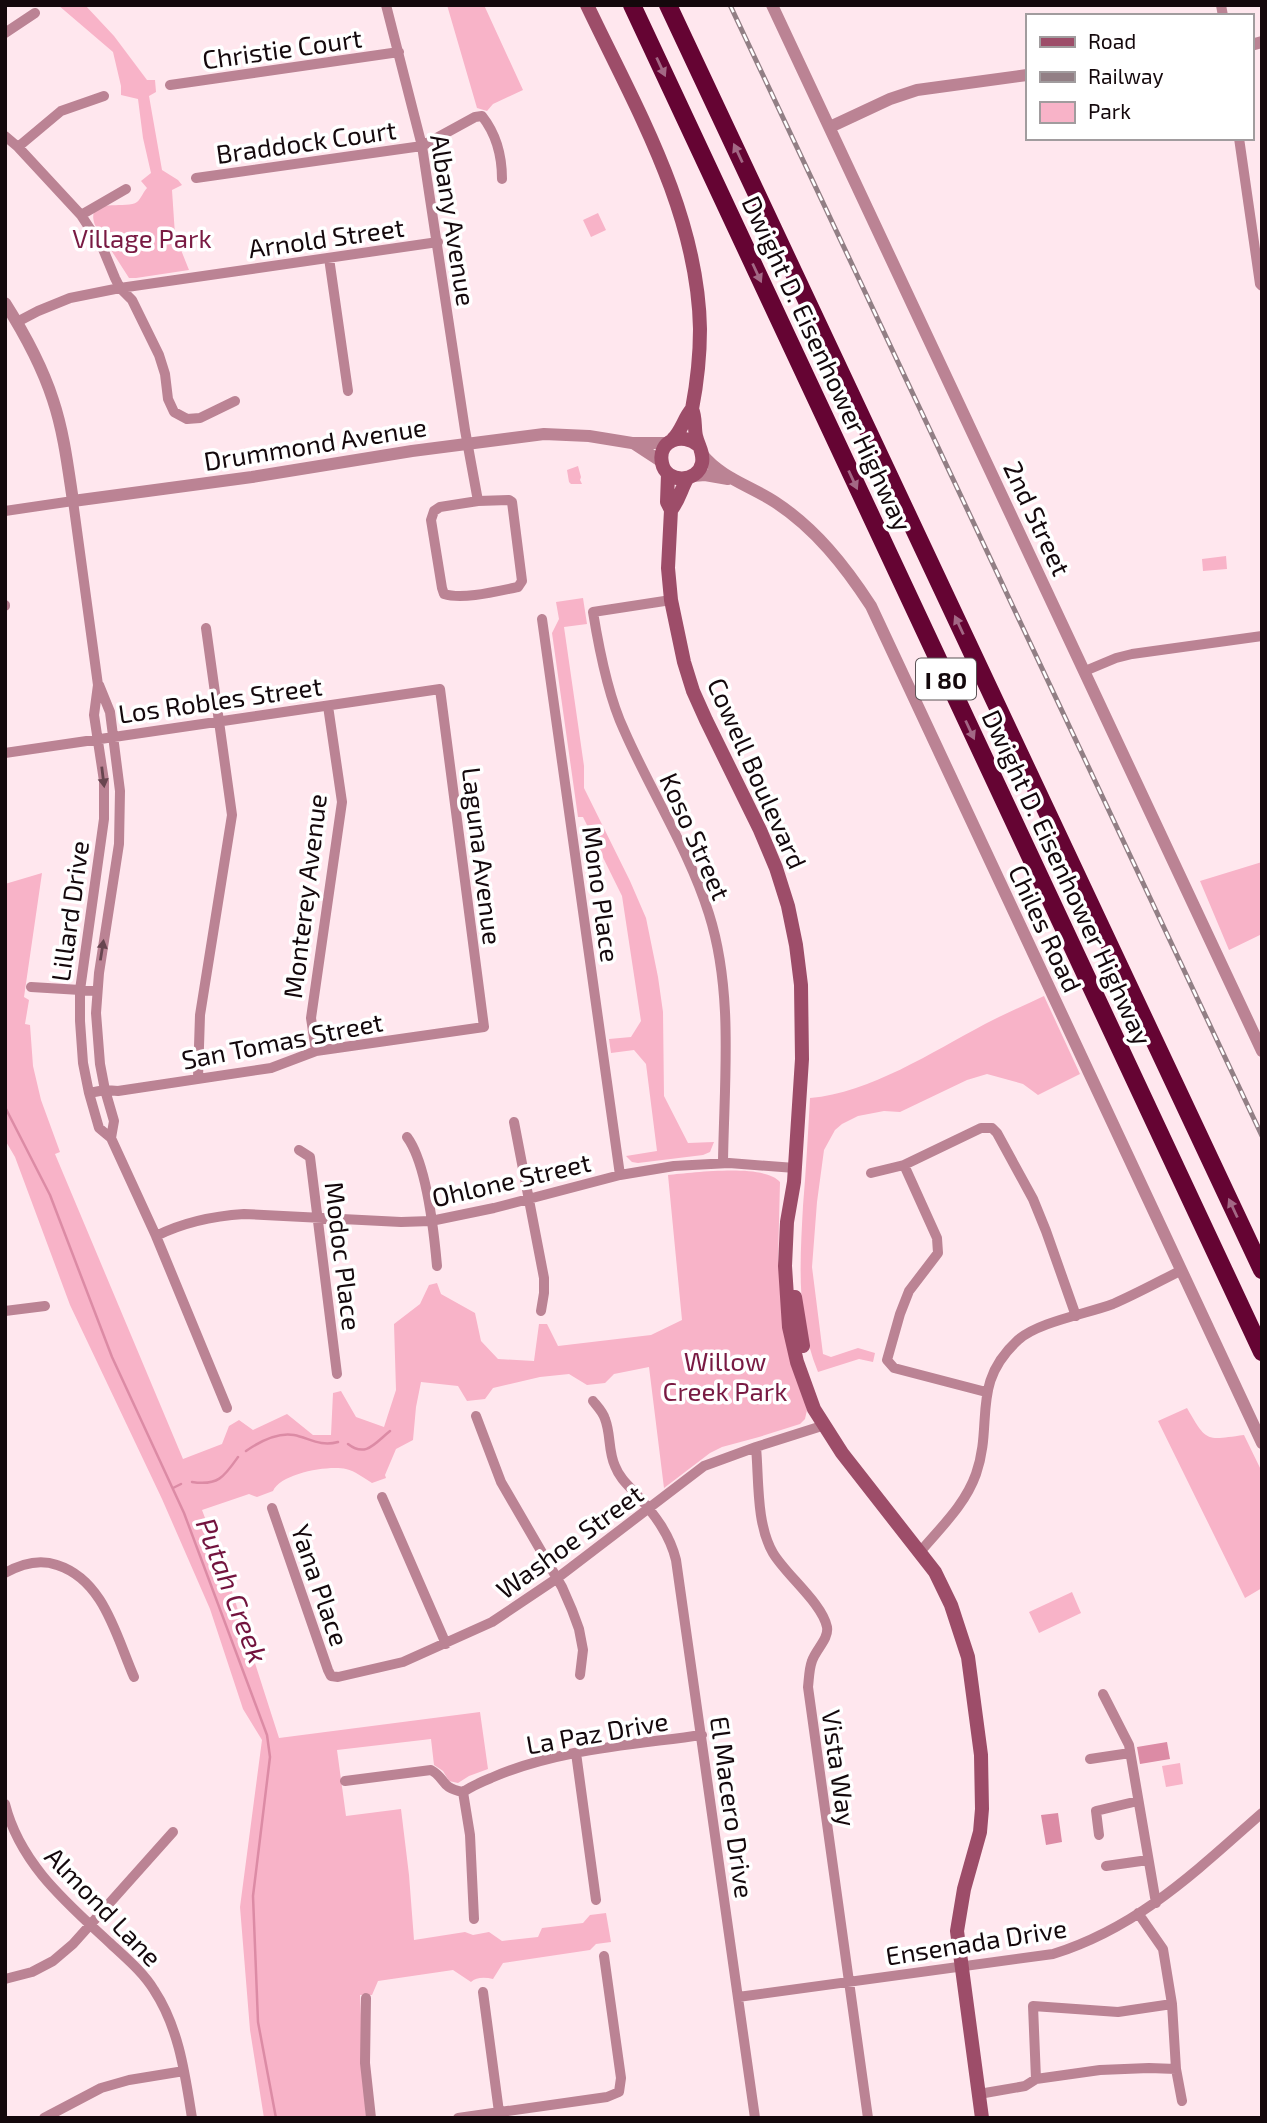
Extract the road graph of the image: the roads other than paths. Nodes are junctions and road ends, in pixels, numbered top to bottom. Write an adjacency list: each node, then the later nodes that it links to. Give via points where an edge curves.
1 (386, 5): 8 (street, Albany Avenue)
2 (587, 5): 29 (main road, via 660,159 686,234 700,327)
3 (632, 5): 86 (highway, Dwight D. Eisenhower Highway / I 80, one-way to 86)
4 (668, 5): 80 (highway, Dwight D. Eisenhower Highway / I 80, one-way to 4)
5 (772, 5): 12 (street, 2nd Street)
6 (35, 13): 7 (street)
7 (5, 33)
8 (399, 52): 10 (street, Christie Court); 16 (street, Albany Avenue)
9 (1026, 75): 12 (street, via 917,90)
10 (170, 85)
11 (104, 96): 15 (street, via 61,111)
12 (830, 127): 45 (street, 2nd Street)
13 (5, 136): 15 (street)
14 (1239, 140): 23 (street)
15 (18, 146): 20 (street)
16 (422, 146): 17 (street, Braddock Court); 18 (street, via 482,116 502,156); 21 (street, Albany Avenue)
17 (197, 178)
18 (502, 179)
19 (127, 189): 20 (street)
20 (81, 215): 24 (street)
21 (438, 242): 22 (street, Arnold Street); 31 (street, Albany Avenue)
22 (329, 258): 24 (street, Arnold Street); 27 (street)
23 (1262, 286)
24 (120, 288): 26 (street, Arnold Street, via 70,298); 28 (street, via 132,300 159,355 174,412 187,419 200,418)
25 (5, 303): 26 (street, Lillard Drive)
26 (17, 322): 37 (street, Lillard Drive, via 54,401)
27 (348, 391)
28 (235, 401)
29 (692, 409): 30 (main road); 33 (main road)
30 (671, 441): 32 (street, Drummond Avenue); 33 (main road, via 687,438); 34 (main road, via 664,449)
31 (468, 443): 32 (street, Drummond Avenue, via 544,434); 37 (street, Drummond Avenue); 38 (street, Albany Avenue)
32 (632, 443): 34 (street, Drummond Avenue)
33 (700, 450): 35 (main road, via 702,465); 36 (street)
34 (665, 468): 35 (main road, via 680,479); 39 (main road, Cowell Boulevard)
35 (690, 477): 36 (street); 39 (main road, Cowell Boulevard)
36 (732, 479): 81 (street, Chiles Road, via 800,521 829,549 870,606)
37 (73, 501): 40 (street, Drummond Avenue); 46 (street, Lillard Drive)
38 (478, 501): 38 (street, via 433,511 444,593 450,596 518,587 522,581 512,502)
39 (671, 510): 41 (main road, Cowell Boulevard)
40 (5, 511)
41 (671, 600): 70 (street, Koso Street, via 593,612 622,727 710,916 724,999); 74 (main road, Cowell Boulevard, via 693,691 760,830 790,919 802,1019)
42 (542, 619): 73 (street, Mono Place)
43 (206, 628): 49 (street)
44 (1262, 636): 45 (street, via 1132,654)
45 (1084, 671): 62 (street, 2nd Street)
46 (98, 685): 50 (street, Lillard Drive); 51 (street, Lillard Drive, via 94,715)
47 (440, 689): 48 (street, Los Robles Street); 58 (street, Laguna Avenue)
48 (328, 706): 49 (street, Los Robles Street); 61 (street, Monterey Avenue, via 342,802 311,1018)
49 (219, 720): 50 (street, Los Robles Street); 63 (street, via 232,815 200,1015)
50 (114, 735): 51 (street, Los Robles Street); 54 (street, Lillard Drive, via 121,811)
51 (98, 738): 52 (street, Los Robles Street); 53 (street, Lillard Drive, one-way to 53, via 105,796)
52 (5, 753)
53 (99, 870): 54 (street); 56 (street, Lillard Drive)
54 (114, 872): 57 (street, Lillard Drive, one-way to 54)
55 (31, 986): 56 (street)
56 (80, 990): 57 (street); 60 (street, Lillard Drive)
57 (97, 991): 59 (street, Lillard Drive)
58 (484, 1027): 61 (street, San Tomas Street)
59 (97, 1038): 60 (street); 64 (street, Lillard Drive)
60 (81, 1039): 65 (street, Lillard Drive)
61 (316, 1051): 63 (street, San Tomas Street, via 271,1069)
62 (1262, 1051)
63 (198, 1078): 64 (street, San Tomas Street)
64 (105, 1090): 65 (street, San Tomas Street); 67 (street, Lillard Drive, via 114,1121)
65 (89, 1093): 67 (street, Lillard Drive, via 99,1128)
66 (514, 1122): 75 (street)
67 (111, 1138): 78 (street, Lillard Drive)
68 (407, 1138): 77 (street, via 420,1162)
69 (299, 1150): 76 (street, Modoc Place, via 310,1157)
70 (723, 1164): 73 (street, Ohlone Street); 74 (street, Ohlone Street)
71 (904, 1165): 72 (street); 85 (street, via 981,1128 992,1128 1032,1199); 88 (street, via 939,1246 909,1291 887,1360 894,1368)
72 (871, 1173)
73 (620, 1175): 75 (street, Ohlone Street)
74 (794, 1175): 92 (main road, Cowell Boulevard, via 796,1302)
75 (528, 1199): 77 (street, Ohlone Street); 84 (street, via 544,1278)
76 (318, 1216): 77 (street, Ohlone Street); 78 (street, Ohlone Street, via 224,1216 187,1223); 87 (street, Modoc Place)
77 (431, 1221): 79 (street)
78 (156, 1236): 90 (street, Lillard Drive)
79 (437, 1266)
80 (1262, 1270)
81 (1180, 1271): 85 (street); 93 (street, Chiles Road)
82 (45, 1306): 83 (street)
83 (5, 1311)
84 (541, 1311)
85 (1076, 1316): 88 (street, via 1020,1338 1000,1361)
86 (1262, 1352)
87 (337, 1374)
88 (986, 1392): 98 (street, via 984,1445 976,1474 963,1502)
89 (593, 1401): 97 (street, El Macero Drive, via 605,1418 615,1467)
90 (227, 1408)
91 (476, 1416): 100 (street, via 501,1482)
92 (823, 1422): 94 (street, Washoe Street); 98 (main road, Cowell Boulevard, via 878,1502)
93 (1262, 1443)
94 (756, 1447): 97 (street, Washoe Street, via 704,1466); 128 (street, Vista Way, via 767,1541 827,1626 812,1660 808,1688)
95 (382, 1497): 101 (street)
96 (272, 1508): 103 (street, Yana Place)
97 (648, 1509): 100 (street, Washoe Street); 106 (street, El Macero Drive, via 672,1544)
98 (920, 1552): 126 (main road, Cowell Boulevard, via 935,1572 960,1630 981,1755 980,1832 957,1931)
99 (5, 1573): 104 (street, via 30,1563 50,1563 87,1582 101,1600)
100 (556, 1579): 101 (street, Washoe Street, via 492,1622); 102 (street, via 579,1629 583,1650)
101 (446, 1644): 103 (street, Washoe Street, via 403,1662)
102 (580, 1675)
103 (331, 1676)
104 (134, 1677)
105 (1103, 1694): 107 (street)
106 (702, 1735): 108 (street, La Paz Drive); 130 (street, El Macero Drive)
107 (1130, 1753): 109 (street); 112 (street)
108 (576, 1754): 111 (street, La Paz Drive, via 526,1764); 120 (street)
109 (1090, 1759)
110 (345, 1782): 111 (street, via 431,1770 446,1787)
111 (463, 1793): 123 (street)
112 (1138, 1801): 117 (street, via 1096,1811); 118 (street)
113 (5, 1804): 116 (street, Almond Lane)
114 (1262, 1813): 121 (street, Ensenada Drive)
115 (173, 1832): 124 (street)
116 (10, 1834): 124 (street, Almond Lane, via 46,1881)
117 (1099, 1835)
118 (1148, 1860): 119 (street); 121 (street)
119 (1107, 1866)
120 (596, 1900)
121 (1156, 1903): 122 (street, Ensenada Drive)
122 (1138, 1913): 126 (street, Ensenada Drive, via 1084,1945 1053,1954); 132 (street, via 1163,1949)
123 (474, 1919)
124 (89, 1924): 127 (street, via 53,1961); 134 (street, Almond Lane, via 155,1990 178,2042)
125 (604, 1956): 138 (street, via 621,2078 619,2092)
126 (961, 1966): 128 (street, Ensenada Drive); 136 (main road, Cowell Boulevard)
127 (5, 1979)
128 (848, 1982): 130 (street, Ensenada Drive); 144 (street, Vista Way)
129 (482, 1992): 138 (street)
130 (737, 1997): 143 (street, El Macero Drive)
131 (366, 1998): 141 (street, via 365,2063)
132 (1172, 2004): 133 (street); 135 (street, via 1118,2012 1033,2006)
133 (1176, 2069): 135 (street, via 1100,2070); 137 (street)
134 (184, 2071): 139 (street, via 101,2088); 140 (street, Almond Lane)
135 (1036, 2079): 136 (street, via 1025,2086)
136 (979, 2094): 145 (main road, Cowell Boulevard)
137 (1182, 2101)
138 (499, 2112): 142 (street)
139 (45, 2117)
140 (192, 2118)
141 (371, 2118)
142 (457, 2118)
143 (755, 2118)
144 (868, 2118)
145 (982, 2118)

